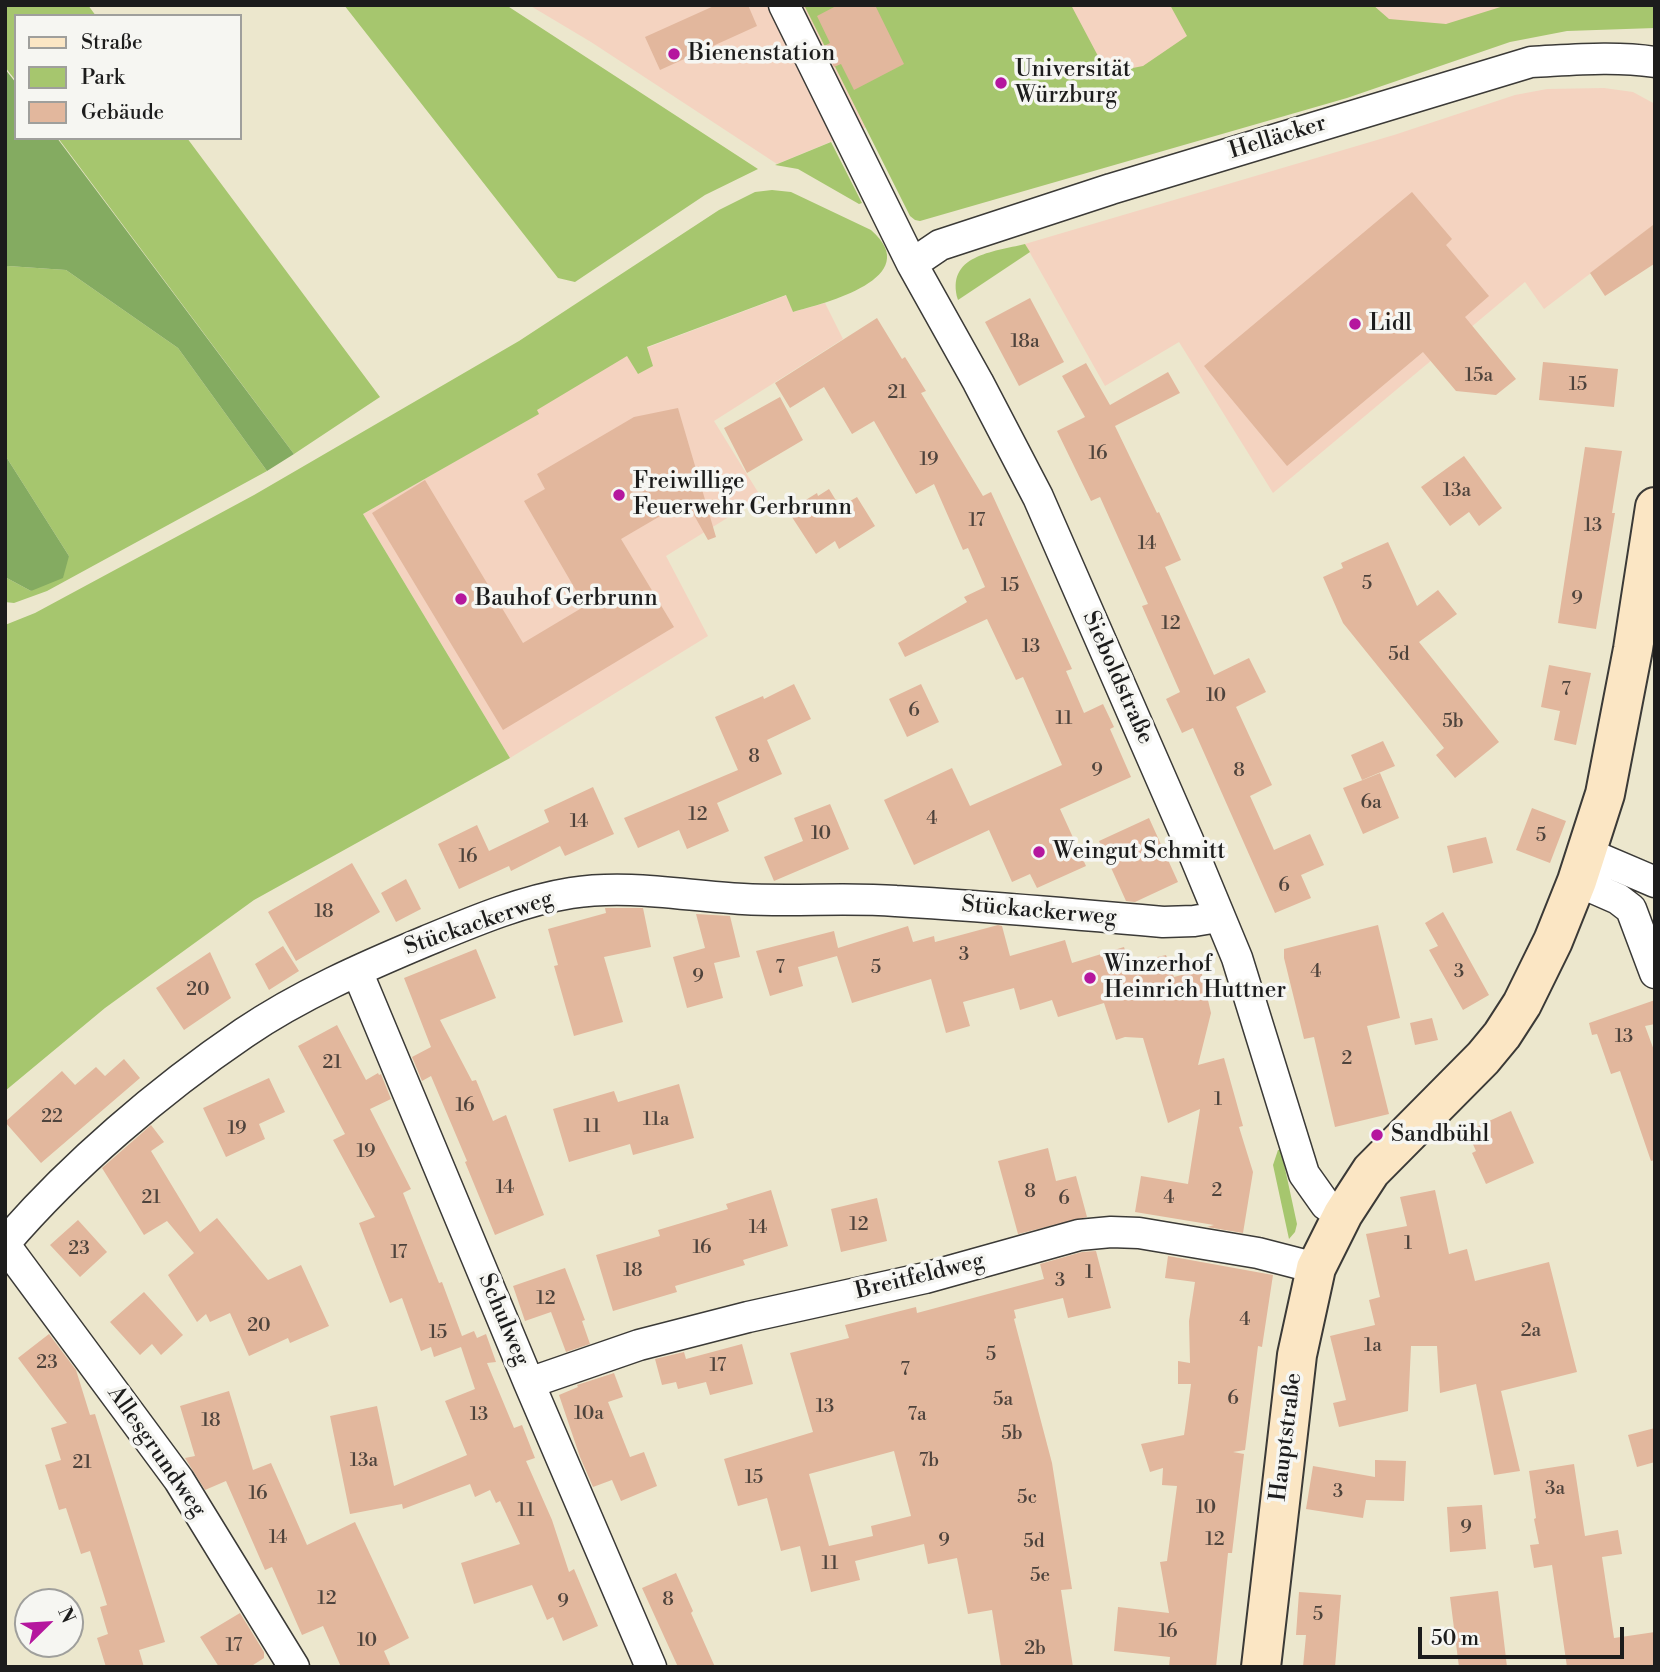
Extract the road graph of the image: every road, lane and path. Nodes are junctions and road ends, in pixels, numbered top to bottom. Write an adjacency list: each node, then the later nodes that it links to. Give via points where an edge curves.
1 (784, 5): 3 (street, Sieboldstraße)
2 (1655, 62): 3 (street, Helläcker, via 1608,58 1531,62 1111,189 940,245)
3 (912, 264): 7 (street, Sieboldstraße, via 1038,497)
4 (1655, 506): 5 (street, Hauptstraße, via 1605,794)
5 (1582, 867): 6 (street); 9 (street, via 1631,909); 10 (street, Hauptstraße, via 1553,942 1502,1035 1371,1171)
6 (1655, 881)
7 (1218, 917): 8 (street, Stückackerweg, via 1163,922 893,900 751,900 621,889 538,900 459,927); 10 (street, Sieboldstraße, via 1237,958 1304,1174 1326,1205)
8 (357, 971): 11 (street, Stückackerweg, via 244,1033 147,1106 39,1204); 13 (street, Schulweg)
9 (1655, 973)
10 (1343, 1214): 12 (street, Hauptstraße)
11 (5, 1244): 14 (street, Allesgrundweg, via 179,1480)
12 (1316, 1268): 13 (street, Breitfeldweg, via 1139,1233 1079,1236 925,1278 639,1345); 16 (street, Hauptstraße, via 1297,1355)
13 (529, 1383): 15 (street, Schulweg)
14 (294, 1667)
15 (651, 1667)
16 (1261, 1667)

